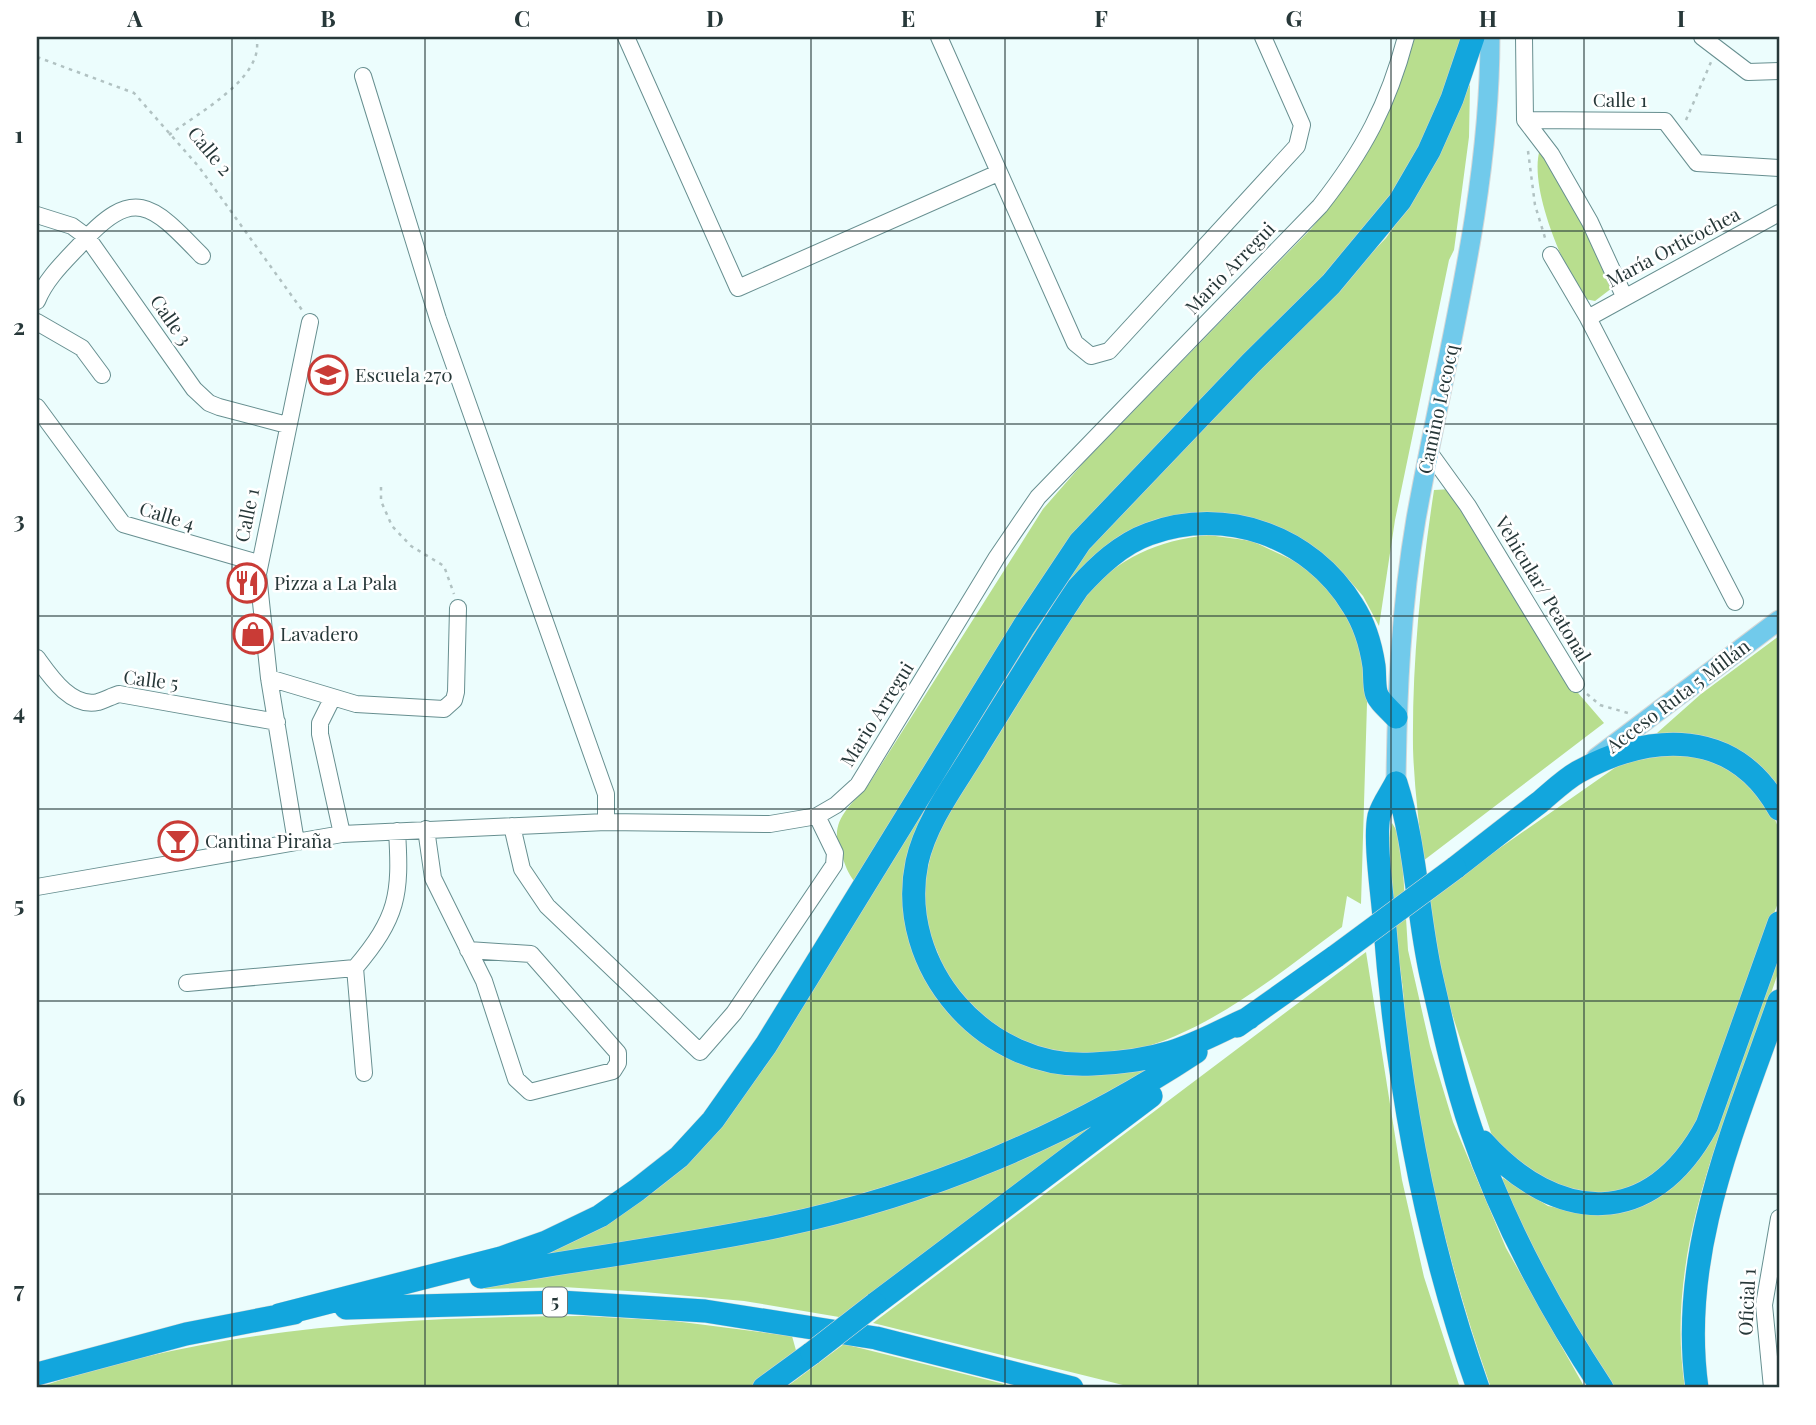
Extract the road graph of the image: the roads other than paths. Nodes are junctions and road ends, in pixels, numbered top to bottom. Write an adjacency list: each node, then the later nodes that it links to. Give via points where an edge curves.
1 (626, 37): 13 (street, via 738,288)
2 (939, 37): 13 (street)
3 (1263, 37): 13 (street, via 1301,125 1297,146 1101,356 1082,351 1075,343)
4 (1406, 37): 41 (street, Mario Arregui, via 1382,108 1346,173 1320,206 1038,497 858,785)
5 (1473, 37): 59 (highway, via 1434,141 1400,201 1331,284 1080,541 766,1045 713,1120 678,1157 637,1190 600,1216 546,1242 501,1258)
6 (1490, 37): 27 (main road, Camino Lecocq, via 1474,222)
7 (1524, 37): 11 (street)
8 (1702, 37): 9 (street, via 1748,72)
9 (1779, 71)
10 (363, 76): 42 (street, via 439,319 606,794)
11 (1525, 120): 12 (street, Calle 1, via 1665,121 1697,163); 19 (street, via 1551,154 1590,222)
12 (1779, 167)
13 (998, 173)
14 (1779, 213): 19 (street, María Orticochea)
15 (37, 215): 16 (street, Calle 3, via 72,226)
16 (87, 237): 18 (street, via 117,210 141,207 169,221); 20 (street, via 43,286); 26 (street, Calle 3, via 201,396 219,408)
17 (1551, 255): 21 (street)
18 (202, 256)
19 (1624, 296): 21 (street, María Orticochea)
20 (37, 301)
21 (1588, 317): 29 (street)
22 (37, 322): 24 (street, via 82,348)
23 (310, 322): 26 (street, Calle 1)
24 (102, 375)
25 (37, 407): 28 (street, Calle 4, via 123,524)
26 (287, 425): 28 (street, Calle 1)
27 (1429, 452): 34 (street, Vehicular/ Peatonal, via 1468,506); 36 (main road, Camino Lecocq, via 1405,591)
28 (258, 563): 33 (street, Calle 1)
29 (1735, 602)
30 (458, 608): 35 (street, via 456,692 450,706 356,705)
31 (1779, 620): 38 (main road, Acceso Ruta 5 Millán)
32 (37, 658): 37 (street, Calle 5, via 57,685 89,702 119,694)
33 (269, 678): 35 (street); 37 (street, Calle 1)
34 (1576, 684)
35 (332, 699): 46 (street, via 320,723 320,734)
36 (1396, 717): 39 (main road, Camino Lecocq); 54 (highway, via 1376,695 1370,647 1354,607 1322,568 1266,534 1211,521 1181,525 1148,534 1121,549 1097,566 1078,588 936,816 917,862 916,914 922,943 943,989 980,1029 1044,1059 1091,1064 1170,1053)
37 (277, 722): 47 (street, Calle 1)
38 (1577, 773): 40 (highway, via 1647,745 1692,744 1731,757 1761,782); 54 (highway, bridge)
39 (1395, 783): 56 (highway, via 1405,810 1430,972); 63 (highway, via 1379,816 1395,1045 1434,1245)
40 (1779, 809)
41 (817, 816): 42 (street, Mario Arregui, via 770,824); 43 (street, via 835,853 834,865 734,1013 701,1052 547,906 522,869)
42 (606, 822): 43 (street, Mario Arregui)
43 (512, 826): 44 (street, Mario Arregui)
44 (426, 829): 45 (street, Mario Arregui); 50 (street, via 433,878)
45 (397, 831): 46 (street, Mario Arregui); 51 (street, via 400,879 396,904 376,943)
46 (342, 834): 47 (street, Mario Arregui)
47 (296, 842): 48 (street, Mario Arregui)
48 (37, 887)
49 (1779, 923): 56 (highway, via 1707,1125 1682,1164 1649,1191 1625,1202 1600,1205 1554,1197 1508,1169)
50 (468, 950): 50 (street, via 484,981 522,1087 530,1092 613,1071 618,1054 531,954)
51 (355, 968): 52 (street); 55 (street)
52 (187, 983)
53 (1779, 1001): 65 (highway, via 1703,1227 1693,1299)
54 (1249, 1018): 59 (highway, via 1129,1095 1061,1131 936,1182 779,1226); 61 (highway, bridge, via 1211,1053)
55 (363, 1073)
56 (1472, 1130): 64 (highway, via 1527,1258)
57 (1779, 1218): 58 (street, Oficial 1)
58 (1772, 1305): 66 (street, Oficial 1)
59 (279, 1315): 60 (highway, 5); 62 (highway, 5, via 362,1307 560,1302 705,1311 876,1338)
60 (37, 1374)
61 (764, 1388)
62 (1072, 1388)
63 (1478, 1388)
64 (1602, 1388)
65 (1697, 1388)
66 (1772, 1388)

